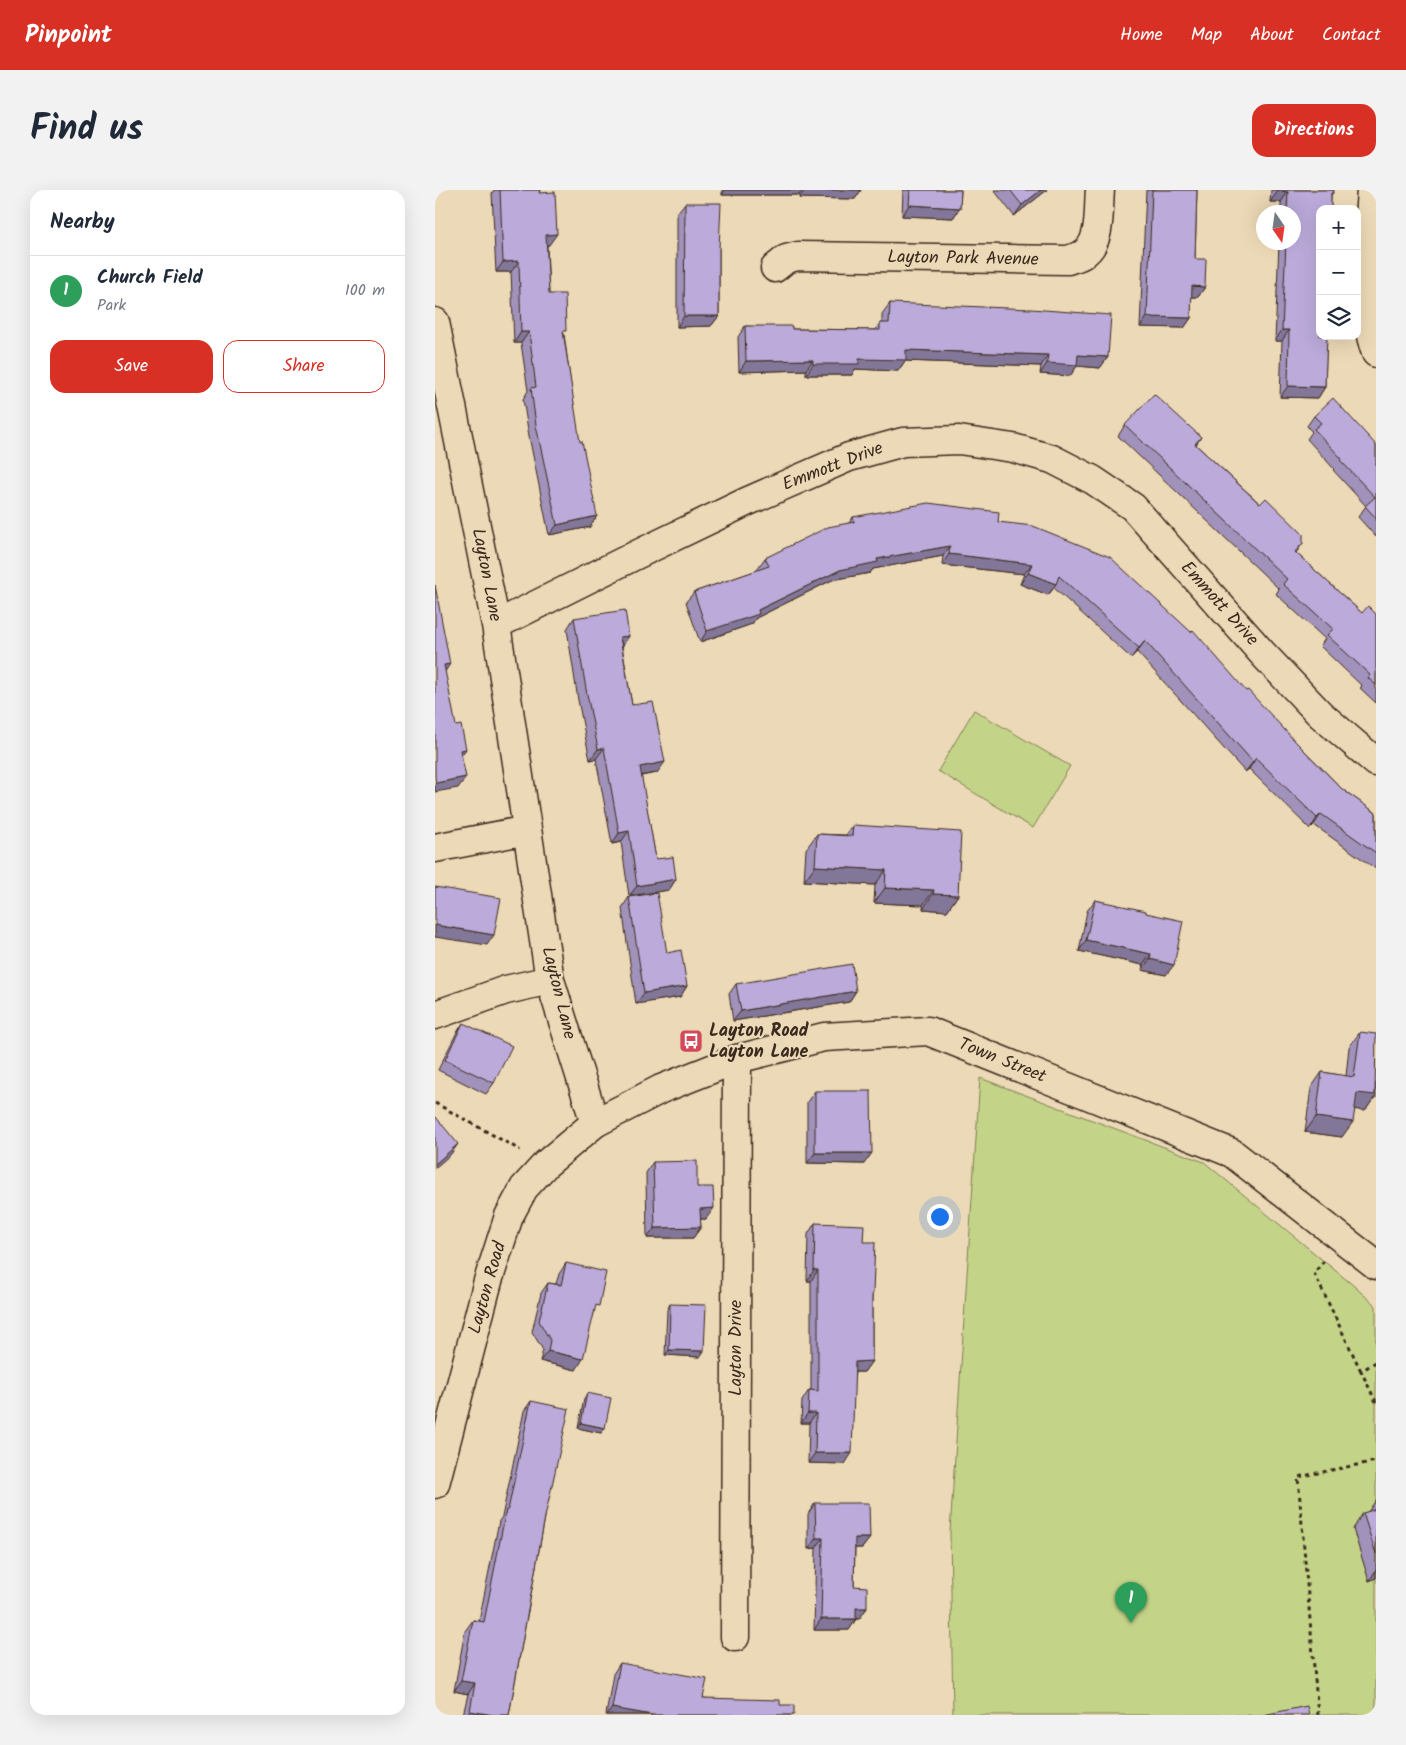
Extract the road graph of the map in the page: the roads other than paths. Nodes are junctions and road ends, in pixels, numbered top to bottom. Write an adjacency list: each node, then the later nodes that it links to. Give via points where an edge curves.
1 (1100, 190): 3 (street, Layton Park Avenue, via 1092,246 1068,260 799,256 786,259)
2 (1371, 190): 5 (street, via 1365,294 1371,340)
3 (775, 268)
4 (435, 322): 6 (street, Layton Lane)
5 (1376, 353)
6 (496, 625): 7 (street, Emmott Drive, via 746,502 849,457 903,442 959,440 1013,448 1052,459 1093,480 1133,507 1263,654 1314,707); 8 (street, Layton Lane)
7 (1376, 762)
8 (527, 830): 9 (street); 10 (street, Layton Lane)
9 (435, 848)
10 (551, 980): 11 (street, via 506,990); 13 (street, Layton Lane)
11 (435, 1015)
12 (737, 1059): 13 (street, Town Street, via 661,1090); 14 (street, Town Street, via 824,1038 928,1031 1232,1153); 16 (street, Layton Drive)
13 (595, 1123): 15 (street, Layton Road, via 546,1164 524,1188 509,1216 488,1281)
14 (1376, 1265)
15 (435, 1484)
16 (735, 1637)

